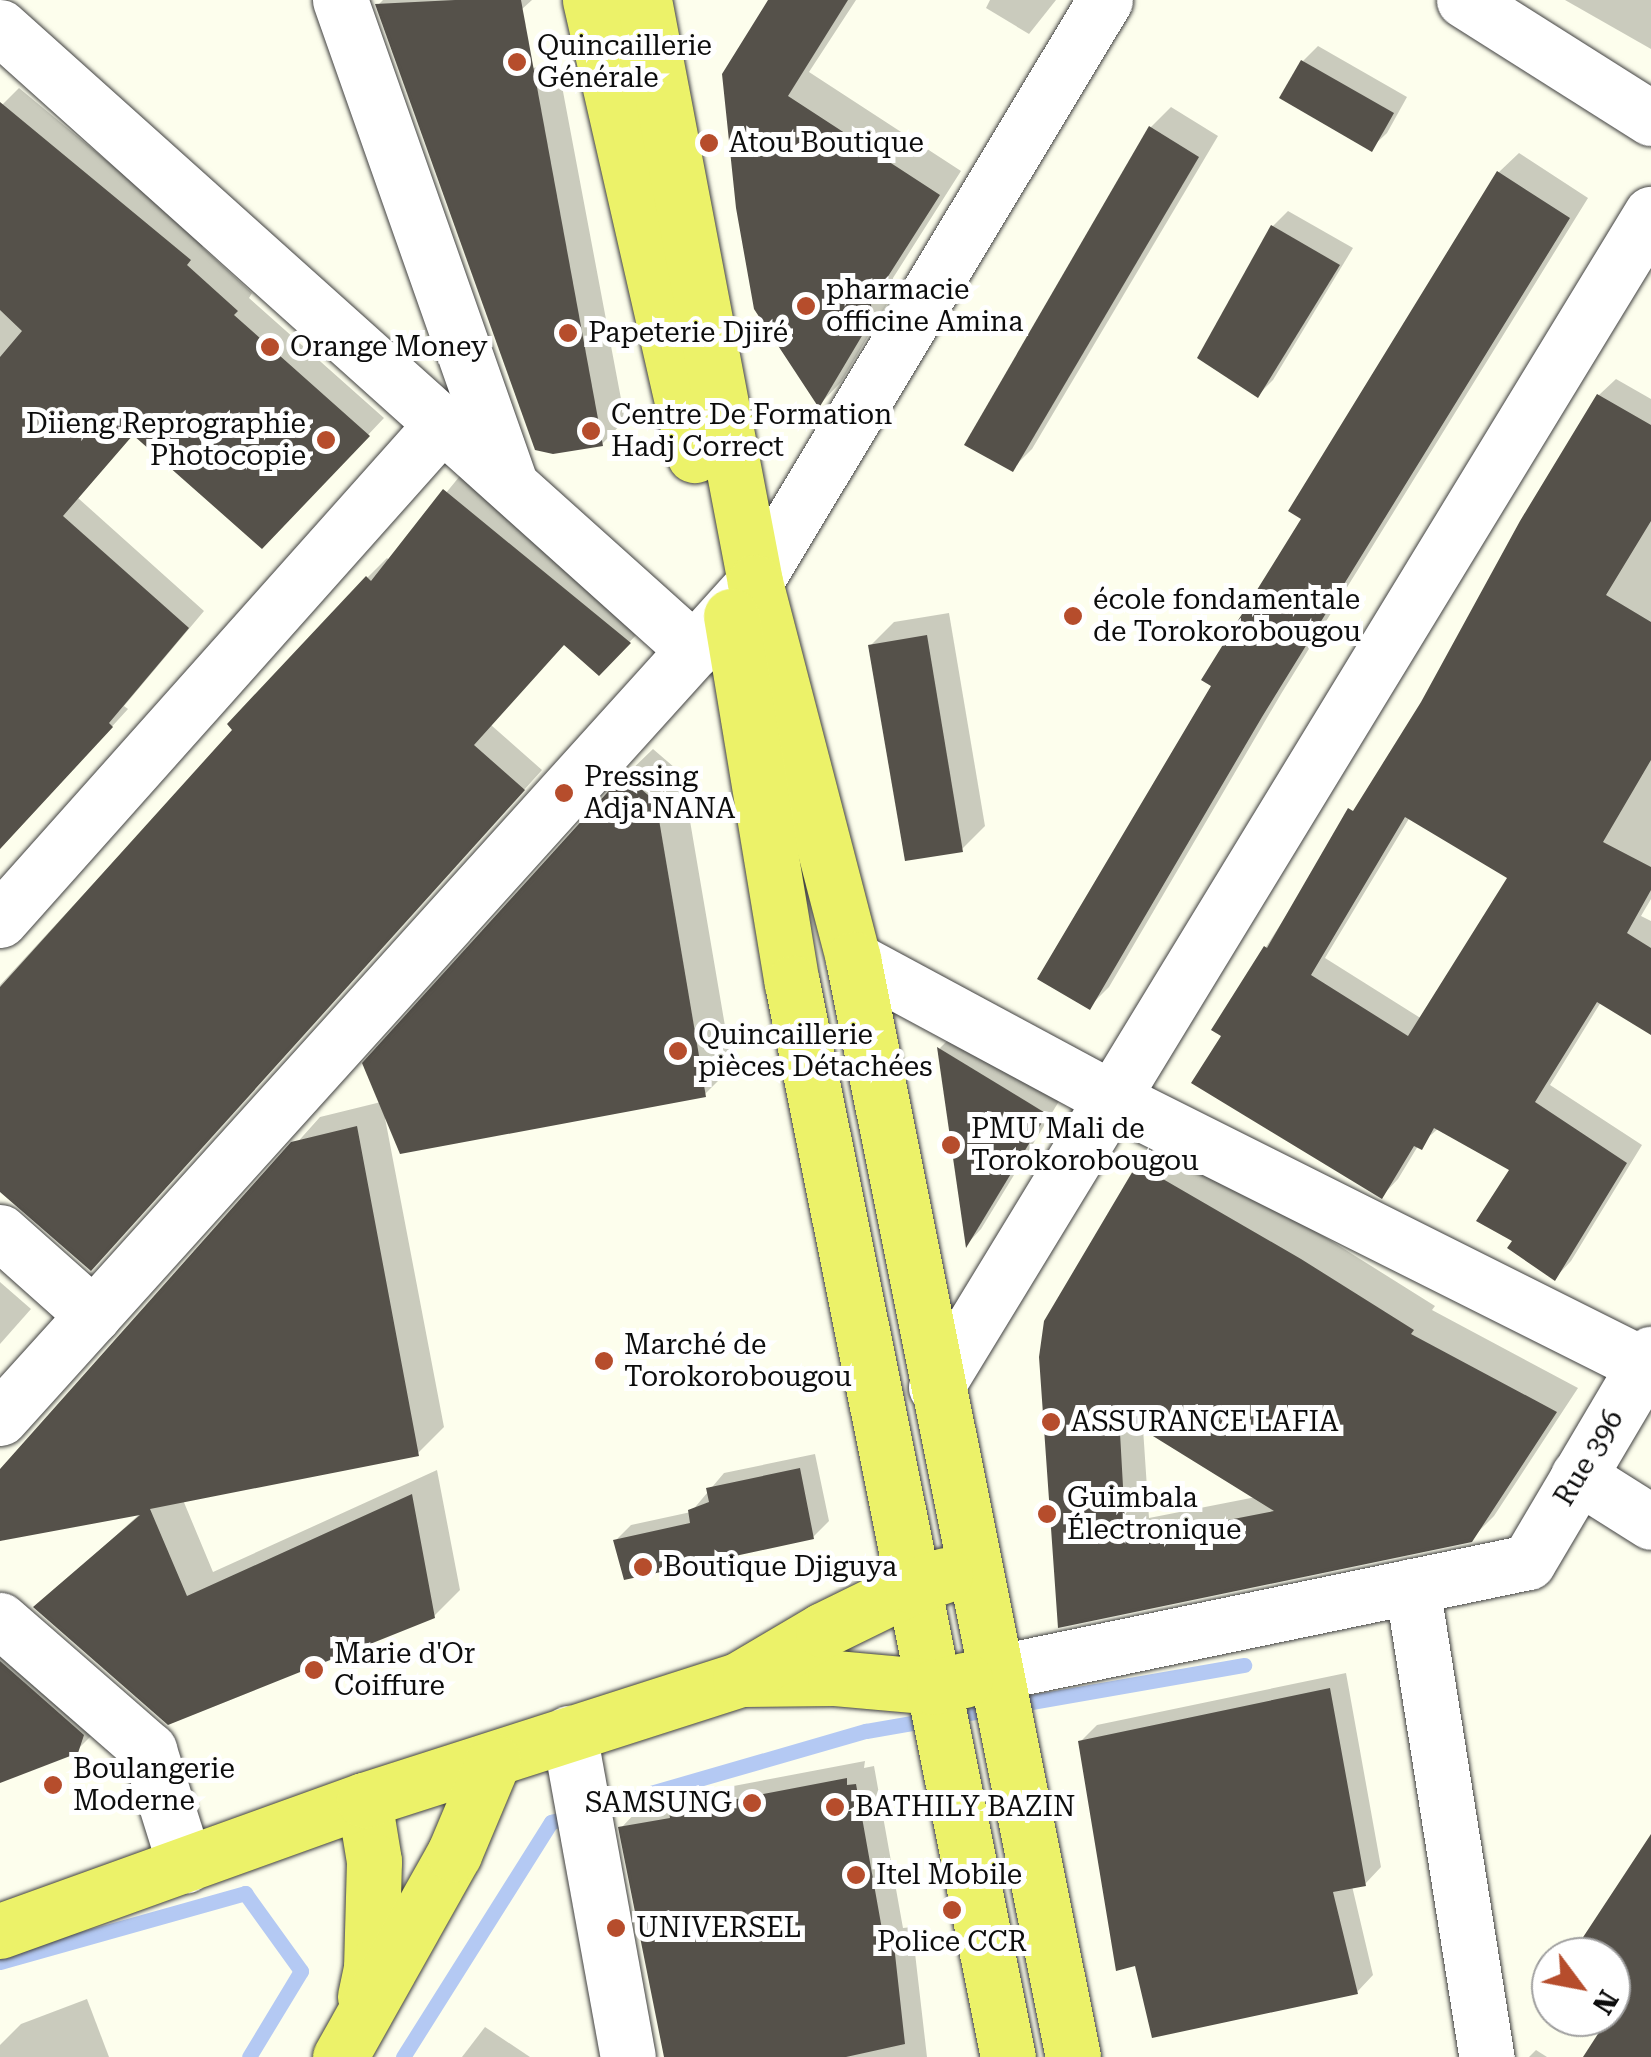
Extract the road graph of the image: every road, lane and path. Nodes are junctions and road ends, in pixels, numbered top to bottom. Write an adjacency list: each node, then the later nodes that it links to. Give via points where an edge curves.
1 (340, 0): 10 (street)
2 (590, 0): 11 (main road)
3 (644, 0): 11 (main road)
4 (1105, 0): 11 (street)
5 (1464, 0): 7 (street)
6 (2, 34): 9 (street)
7 (1651, 118)
8 (1651, 214): 15 (street)
9 (442, 424): 10 (street); 13 (street)
10 (512, 487): 12 (street)
11 (742, 596): 12 (street); 14 (main road); 24 (main road, via 792,983)
12 (694, 650): 17 (street)
13 (0, 920)
14 (853, 959): 15 (street); 19 (main road)
15 (1111, 1098): 18 (street); 19 (street)
16 (0, 1232): 17 (street)
17 (93, 1315): 20 (street)
18 (1648, 1360): 21 (street, Rue 396)
19 (936, 1387): 23 (main road)
20 (0, 1418)
21 (1578, 1476): 22 (street); 25 (street, Rue 396, via 1528,1562)
22 (1651, 1522)
23 (972, 1566): 24 (main road); 27 (main road)
24 (913, 1586): 28 (main road); 29 (main road)
25 (1412, 1586): 27 (street); 39 (street)
26 (0, 1620): 33 (street, via 149,1750)
27 (995, 1673): 29 (main road); 38 (main road)
28 (740, 1679): 29 (main road); 30 (main road)
29 (934, 1687): 37 (main road)
30 (570, 1733): 31 (main road); 36 (street)
31 (492, 1760): 32 (main road); 35 (main road, via 454,1854)
32 (364, 1800): 33 (main road); 35 (main road, via 374,1861 372,1968)
33 (185, 1865): 34 (main road)
34 (0, 1931)
35 (348, 2043)
36 (628, 2057)
37 (1008, 2057)
38 (1073, 2057)
39 (1487, 2057)

